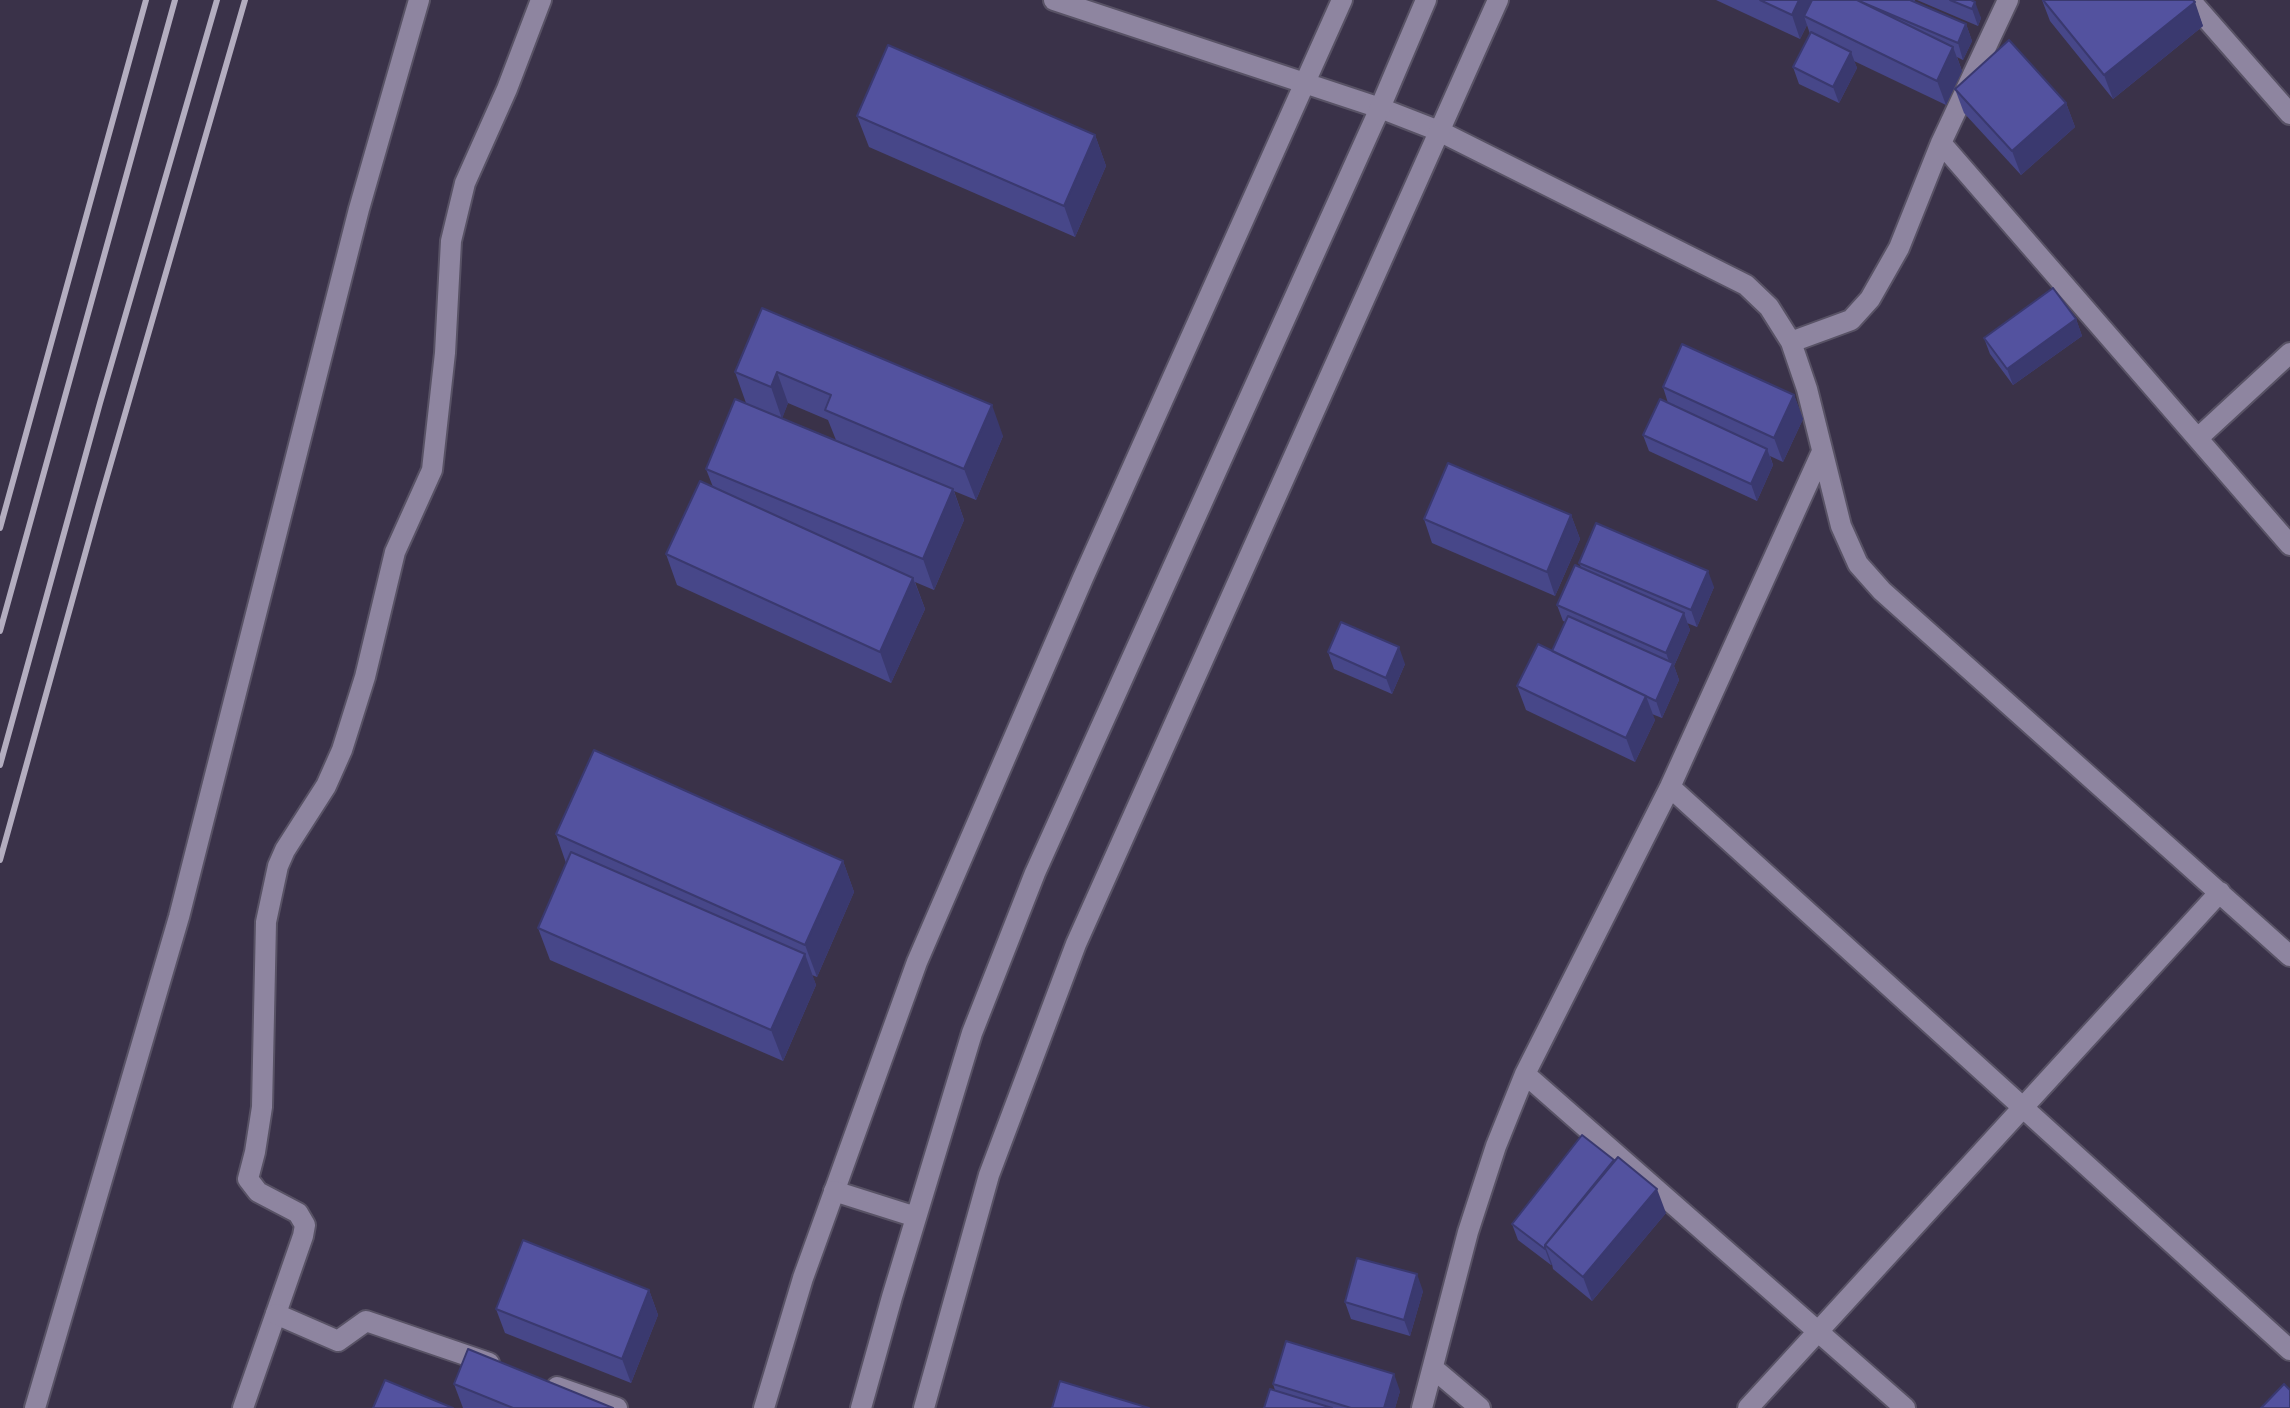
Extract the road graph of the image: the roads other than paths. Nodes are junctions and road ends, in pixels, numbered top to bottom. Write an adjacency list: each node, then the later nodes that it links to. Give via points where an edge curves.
1 (419, 0): 32 (street, via 359,209 179,917)
2 (541, 0): 26 (street, via 465,183 451,241 432,470 395,552 342,750 285,850 266,922 262,1107 248,1179 258,1192 298,1213 305,1225)
3 (1054, 0): 9 (street)
4 (1342, 0): 9 (street)
5 (1426, 0): 10 (street)
6 (1498, 0): 12 (street)
7 (2008, 0): 13 (street)
8 (2190, 0): 11 (street)
9 (1305, 83): 10 (street); 24 (street, via 917,962)
10 (1380, 108): 12 (street); 25 (street, via 1035,873 972,1033)
11 (2290, 114)
12 (1439, 131): 14 (street, via 1746,285 1769,307); 37 (street, via 1076,944 989,1175)
13 (1941, 143): 14 (street, via 1899,248 1870,299 1851,320); 16 (street)
14 (1791, 342): 17 (street)
15 (2290, 353): 16 (street)
16 (2198, 438): 18 (street)
17 (1821, 454): 19 (street); 20 (street, via 1841,526 1858,564 1882,591)
18 (2290, 545)
19 (1670, 787): 22 (street); 23 (street)
20 (2220, 892): 21 (street); 23 (street)
21 (2290, 956)
22 (1525, 1074): 27 (street); 29 (street, via 1468,1232)
23 (2023, 1107): 27 (street); 28 (street)
24 (834, 1191): 25 (street); 35 (street)
25 (916, 1217): 36 (street)
26 (276, 1314): 30 (street, via 338,1341 366,1321); 33 (street)
27 (1818, 1332): 40 (street); 41 (street)
28 (2290, 1350)
29 (1434, 1369): 38 (street); 39 (street)
30 (515, 1372)
31 (544, 1382): 34 (street)
32 (35, 1408)
33 (243, 1408)
34 (617, 1408)
35 (764, 1408)
36 (861, 1408)
37 (924, 1408)
38 (1422, 1408)
39 (1480, 1408)
40 (1748, 1408)
41 (1905, 1408)

